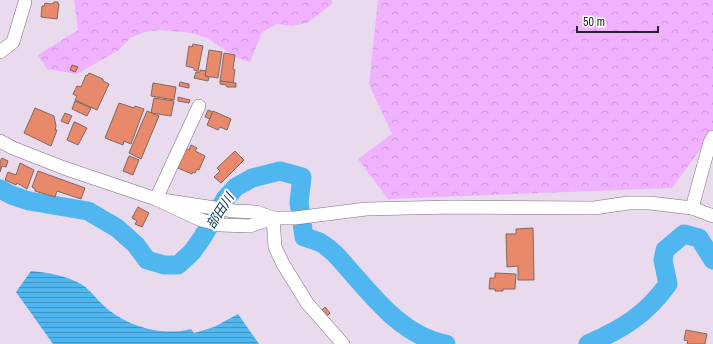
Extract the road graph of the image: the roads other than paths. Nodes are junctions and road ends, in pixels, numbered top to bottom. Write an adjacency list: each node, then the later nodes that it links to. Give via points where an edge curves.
1 (26, 2): 2 (street, via 13,42)
2 (0, 52)
3 (200, 106): 6 (street)
4 (713, 137): 7 (street)
5 (0, 142): 6 (street, via 64,168)
6 (156, 199): 9 (street, via 256,212); 9 (street, via 202,220 221,225 250,226)
7 (692, 208): 8 (street); 9 (street, via 628,203 594,208 366,209 295,218)
8 (713, 216)
9 (273, 218): 10 (street, via 275,247 283,264 307,303)
10 (343, 344)

